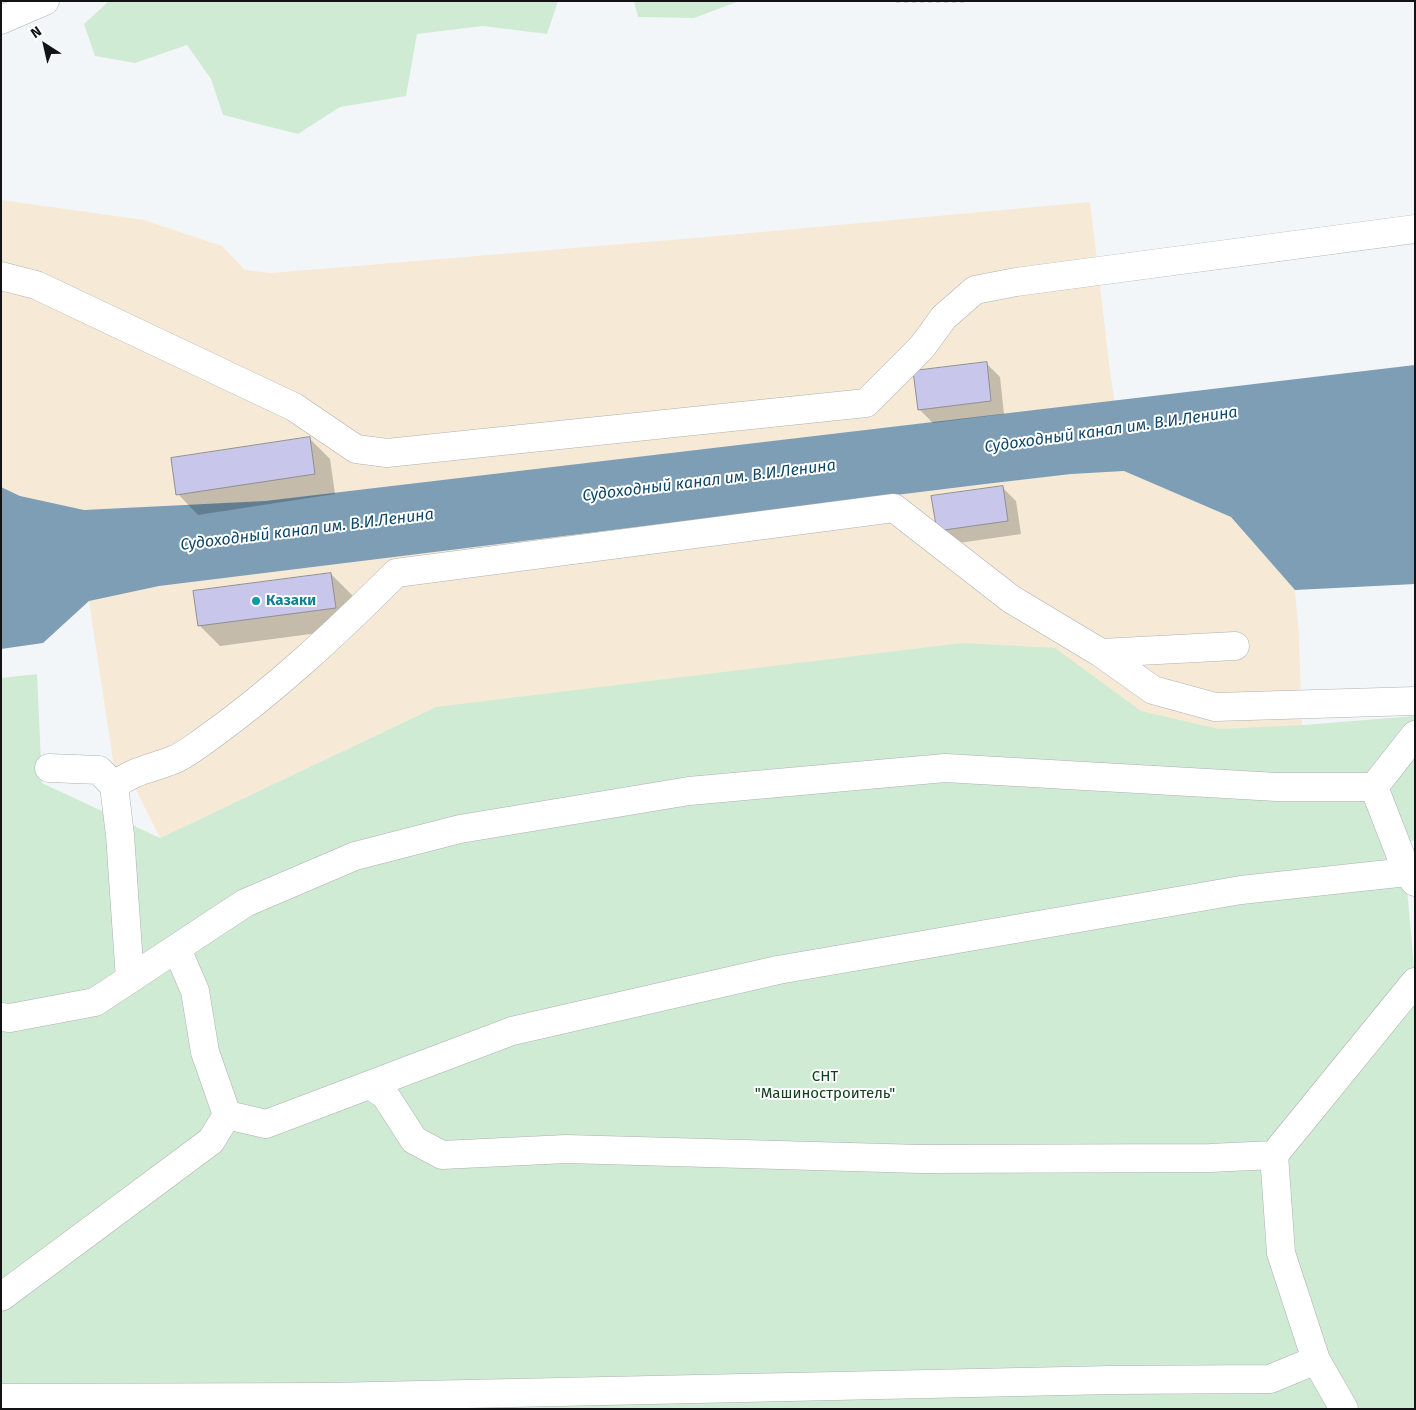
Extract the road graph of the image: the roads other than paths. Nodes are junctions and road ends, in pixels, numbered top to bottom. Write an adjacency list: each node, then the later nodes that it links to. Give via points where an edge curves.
1 (45, 1): 2 (street)
2 (1, 20)
3 (1415, 229): 4 (street, via 974,290 944,317 922,346 866,403 387,453 356,449 294,407 36,285)
4 (1, 276)
5 (1235, 646): 6 (street)
6 (1101, 653): 7 (street, via 1153,690 1215,707); 10 (street, via 1011,599 894,508 396,573 275,686 205,740 174,760 125,776)
7 (1415, 701)
8 (1415, 735): 11 (street)
9 (49, 768): 10 (street, via 99,770)
10 (114, 786): 14 (street)
11 (1374, 787): 12 (street); 13 (street, via 1278,787 945,768 689,791 460,828 355,856 245,903)
12 (1411, 877): 17 (street, via 1242,890 778,970 512,1031)
13 (176, 949): 14 (street); 18 (street, via 195,991 205,1052)
14 (130, 979): 16 (street, via 96,1002)
15 (1415, 982): 19 (street)
16 (1, 1017)
17 (370, 1085): 18 (street, via 266,1124); 19 (street, via 386,1095 414,1140 442,1155 566,1150 921,1159)
18 (227, 1115): 20 (street, via 210,1141)
19 (1274, 1155): 21 (street, via 1281,1253)
20 (1, 1297)
21 (1316, 1360): 22 (street, via 1270,1379 338,1397); 23 (street)
22 (1, 1398)
23 (1344, 1409)

